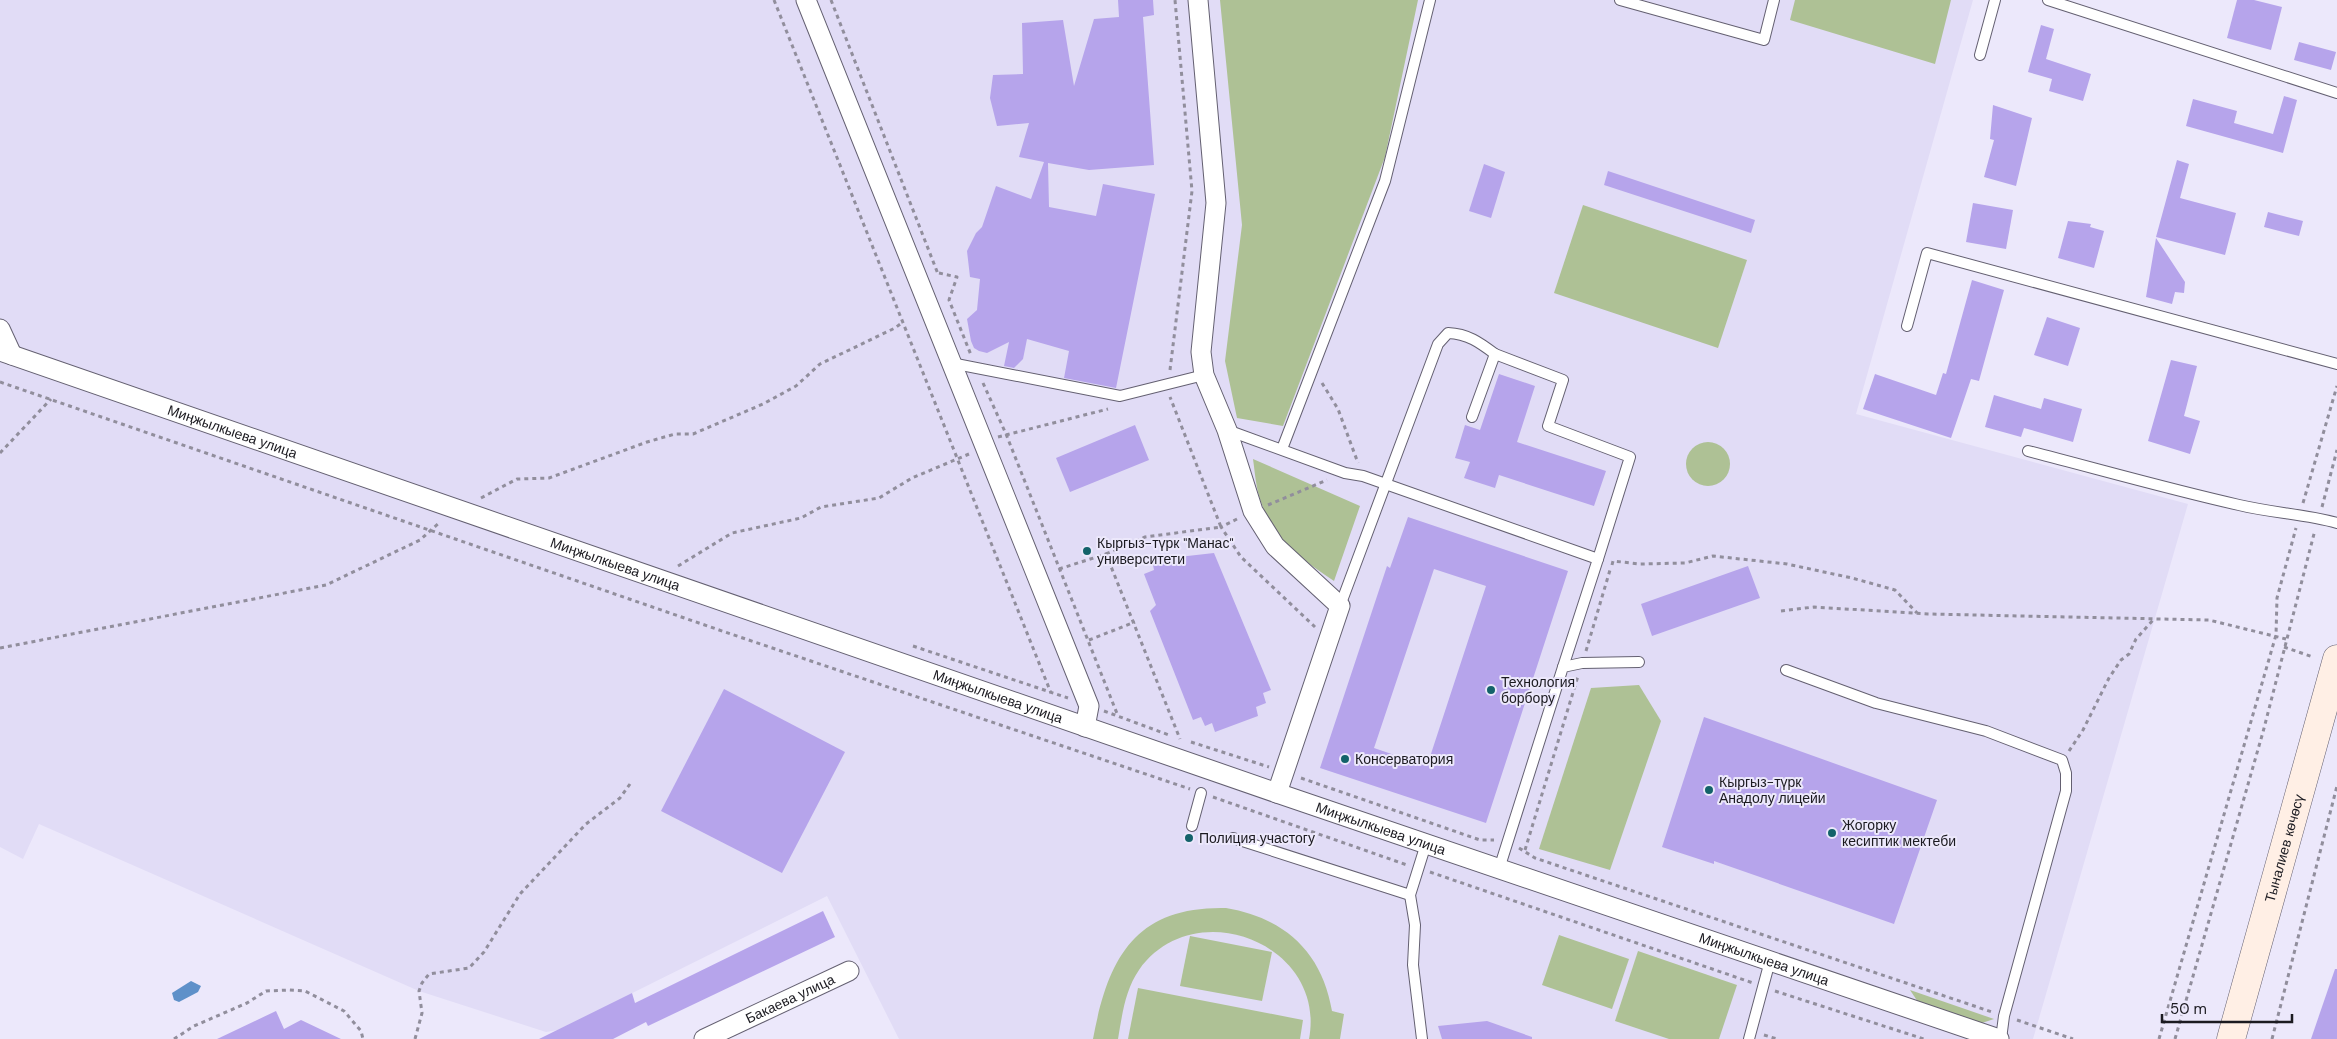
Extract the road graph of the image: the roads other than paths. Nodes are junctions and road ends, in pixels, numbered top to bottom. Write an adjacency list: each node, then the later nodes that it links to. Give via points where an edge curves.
1 (1198, 0): 16 (street, via 1216,203 1201,352)
2 (1430, 0): 19 (lane, via 1385,181)
3 (1619, 0): 4 (lane, via 1764,40)
4 (1774, 0)
5 (1996, 0): 8 (lane)
6 (2048, 0): 9 (lane)
7 (807, 2): 14 (street)
8 (1980, 55)
9 (2337, 93)
10 (1907, 326): 15 (lane, via 1927,253)
11 (0, 328): 12 (street)
12 (6, 353): 30 (street, Миңжылкыева улица)
13 (1495, 354): 17 (lane); 21 (lane, via 1475,339 1460,334 1448,333 1438,344); 23 (lane, via 1563,380 1548,426 1630,457)
14 (950, 363): 16 (lane, via 1120,396 1169,388); 30 (street, via 1089,706)
15 (2337, 364)
16 (1204, 375): 18 (street)
17 (1472, 417)
18 (1227, 430): 19 (lane); 24 (street, via 1253,511 1275,546)
19 (1282, 449): 21 (lane)
20 (2028, 450): 22 (lane, via 2202,497)
21 (1385, 485): 23 (lane); 24 (lane)
22 (2337, 523)
23 (1598, 559): 27 (lane)
24 (1340, 606): 32 (street)
25 (2325, 658): 29 (main road, Тыналиев көчөсү)
26 (1639, 662): 27 (lane, via 1582,663)
27 (1563, 667): 36 (lane)
28 (1786, 670): 43 (lane, via 1876,704 1986,730 2062,760 2066,791)
29 (2333, 688): 44 (main road, Тыналиев көчөсү)
30 (1084, 727): 32 (street, Миңжылкыева улица)
31 (1201, 793): 33 (lane)
32 (1277, 793): 35 (street, Миңжылкыева улица)
33 (1192, 826)
34 (1233, 838): 37 (lane)
35 (1426, 844): 36 (street, Миңжылкыева улица); 37 (lane)
36 (1499, 869): 38 (street, Миңжылкыева улица)
37 (1410, 895): 41 (lane, via 1415,925 1413,965)
38 (1770, 961): 42 (lane); 43 (street, Миңжылкыева улица)
39 (849, 971): 40 (street, Бакаева улица)
40 (704, 1039)
41 (1422, 1039)
42 (1749, 1039)
43 (2000, 1039)
44 (2231, 1039)

